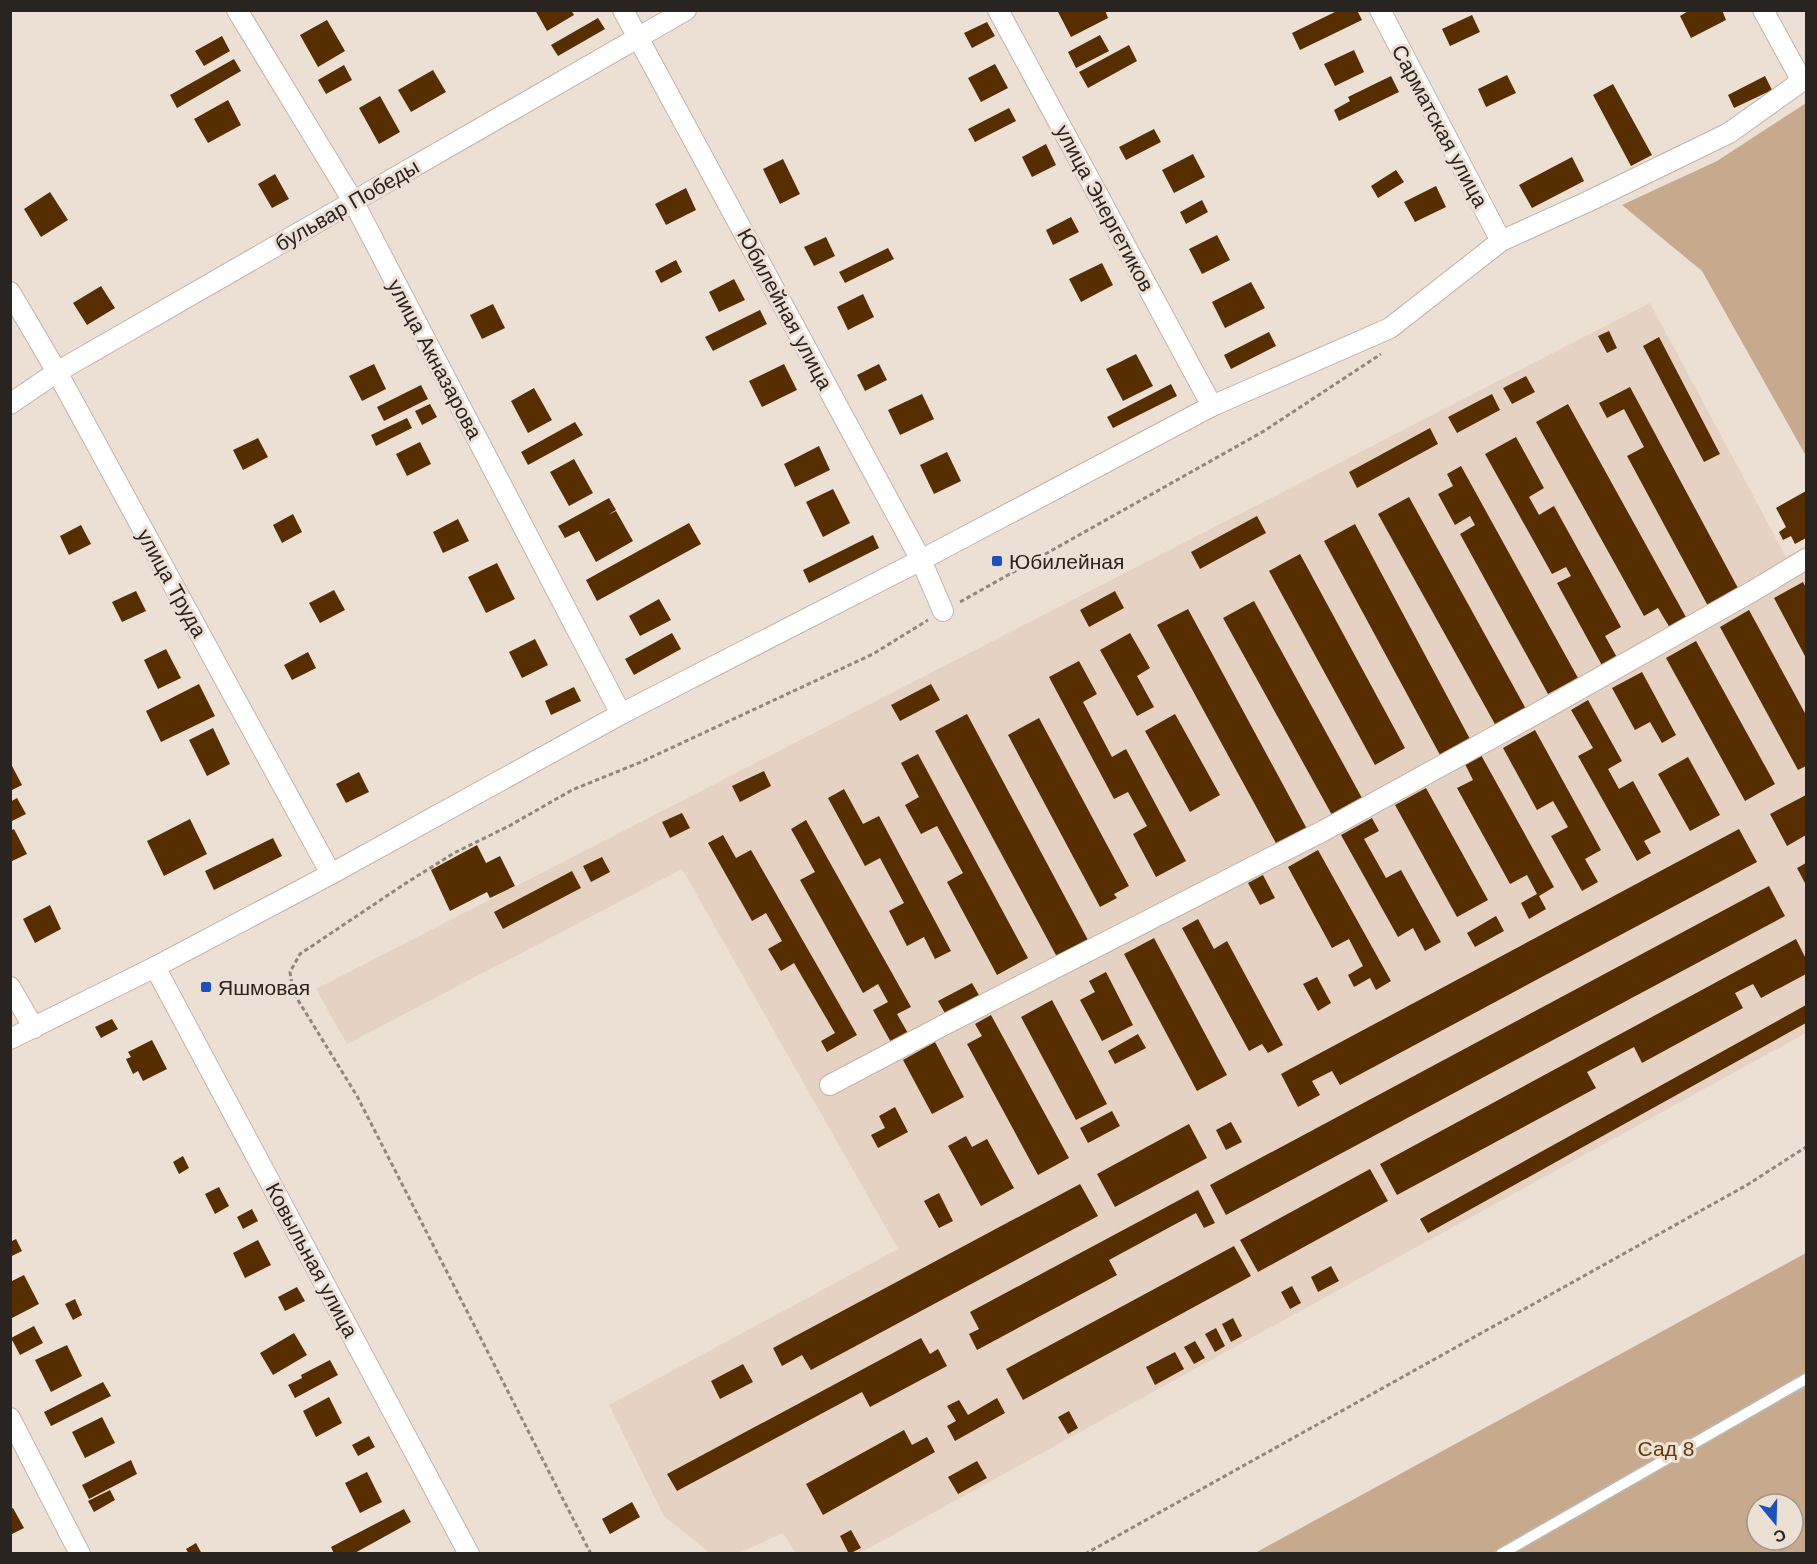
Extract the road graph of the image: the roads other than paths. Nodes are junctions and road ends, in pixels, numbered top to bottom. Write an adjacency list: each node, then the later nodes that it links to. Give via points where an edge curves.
1 (237, 10): 9 (street, улица Акназарова)
2 (622, 10): 7 (street, Юбилейная улица)
3 (686, 10): 7 (street, бульвар Победы)
4 (998, 10): 14 (street, улица Энергетиков)
5 (1380, 10): 10 (street, Сарматская улица)
6 (1763, 10): 8 (street)
7 (639, 38): 9 (street, бульвар Победы); 16 (street, Юбилейная улица)
8 (1805, 74): 10 (street, via 1729,133)
9 (353, 201): 12 (street, бульвар Победы); 18 (street, улица Акназарова)
10 (1501, 241): 14 (street, via 1390,328)
11 (10, 292): 12 (street, улица Труда)
12 (57, 372): 13 (street, бульвар Победы); 19 (street, улица Труда)
13 (10, 404)
14 (1212, 406): 16 (street)
15 (1806, 559): 24 (street, via 1323,831)
16 (921, 560): 17 (street, Юбилейная улица); 18 (street)
17 (943, 611)
18 (621, 714): 19 (street)
19 (331, 874): 20 (street)
20 (155, 967): 22 (street); 28 (street, Ковыльная улица)
21 (10, 987): 22 (street)
22 (34, 1028): 23 (street)
23 (10, 1039)
24 (830, 1085)
25 (1806, 1379): 29 (lane)
26 (10, 1418): 27 (street)
27 (80, 1554)
28 (469, 1554)
29 (1501, 1554)

